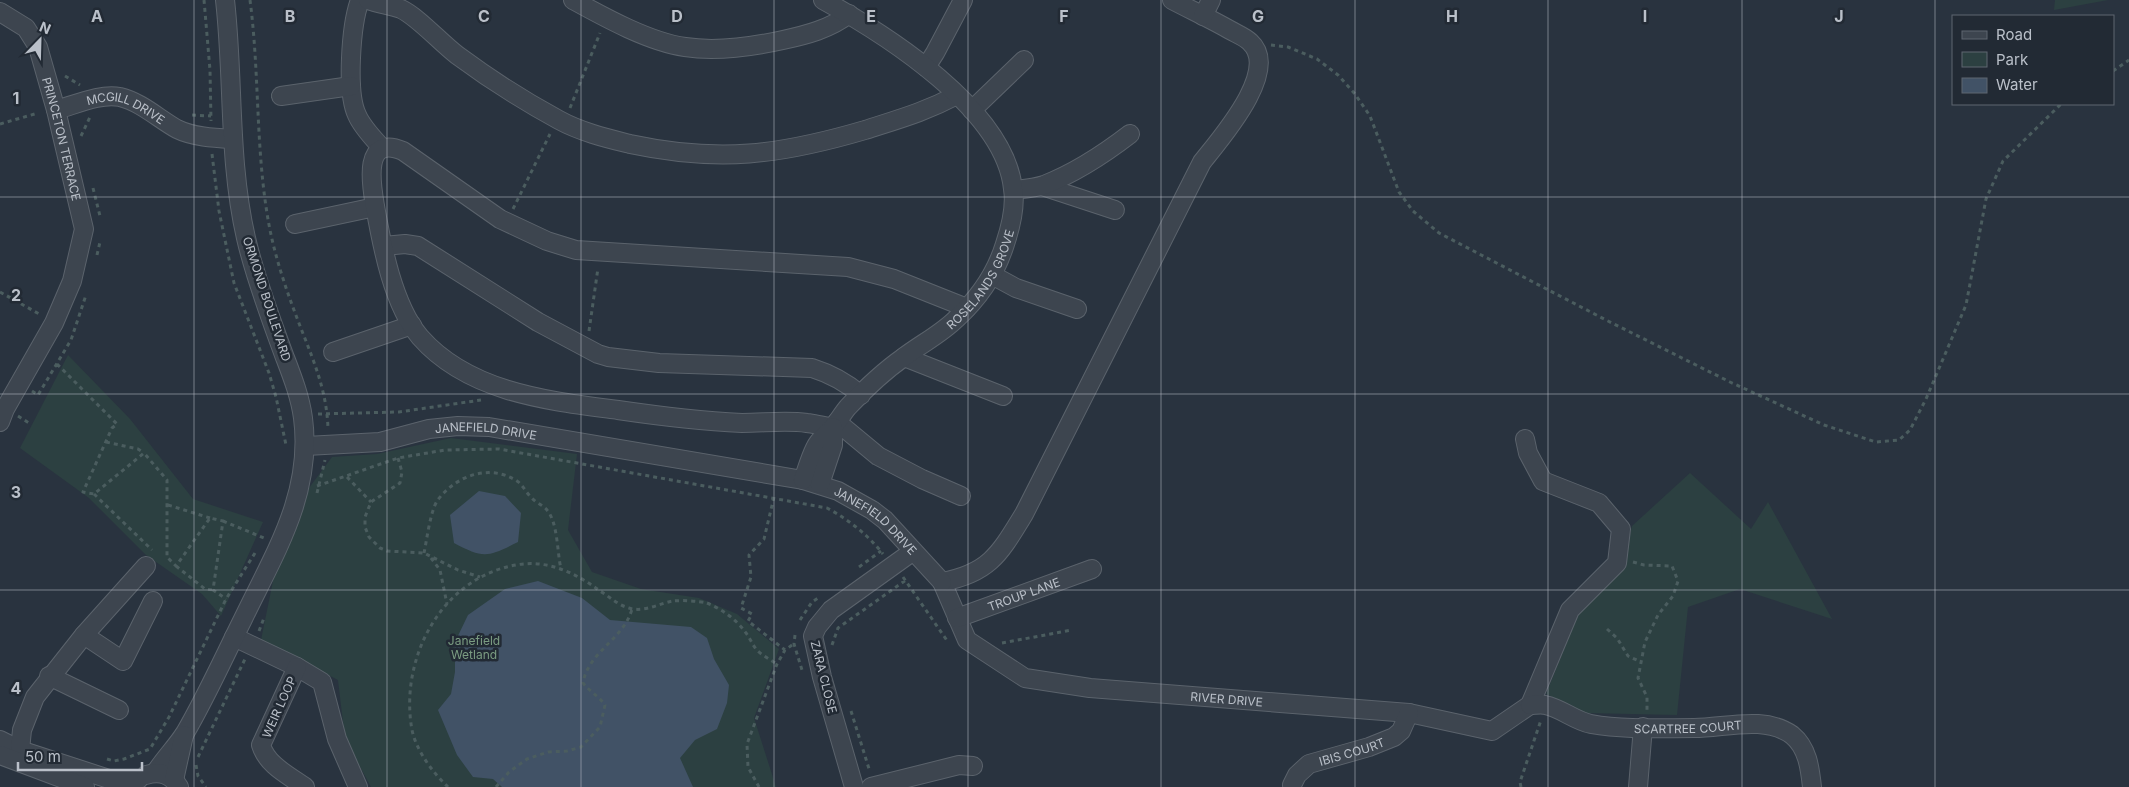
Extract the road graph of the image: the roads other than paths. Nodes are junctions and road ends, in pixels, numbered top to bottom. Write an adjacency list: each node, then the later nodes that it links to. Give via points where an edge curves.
1 (225, 0): 19 (street, ORMOND BOULEVARD)
2 (360, 0): 13 (street, via 354,21)
3 (368, 0): 14 (street, via 402,10 456,54 562,122 643,146 707,155 750,155 790,149 929,110)
4 (573, 0): 10 (street, via 669,43 713,50 791,38 833,26)
5 (823, 0): 10 (street, ROSELANDS GROVE)
6 (1172, 0): 8 (street)
7 (959, 6): 12 (street)
8 (1207, 8): 47 (street, via 1223,26 1251,42 1259,56 1257,76 1249,96 1234,122 1202,162 1024,514 1005,544 982,569)
9 (0, 12): 16 (street, PRINCETON TERRACE, via 33,36)
10 (849, 14): 12 (street, ROSELANDS GROVE)
11 (1024, 60): 17 (street)
12 (926, 67): 14 (street, ROSELANDS GROVE)
13 (351, 86): 15 (street); 21 (street, via 357,115)
14 (957, 95): 17 (street, ROSELANDS GROVE)
15 (281, 96)
16 (56, 110): 18 (street, MCGILL DRIVE, via 105,97 120,97 176,128); 29 (street, PRINCETON TERRACE, via 84,223 84,237)
17 (972, 110): 23 (street, ROSELANDS GROVE, via 1003,156)
18 (192, 133): 19 (street, MCGILL DRIVE, via 211,138); 19 (street, via 211,122)
19 (233, 133): 41 (street, ORMOND BOULEVARD, via 238,195 246,238 295,382)
20 (1130, 134): 22 (street, via 1099,156)
21 (382, 148): 24 (street, via 375,154 371,173); 30 (street, via 398,148 506,223 562,246 599,252 848,267 894,279)
22 (1042, 186): 23 (street); 25 (street)
23 (1014, 190): 28 (street, ROSELANDS GROVE, via 1008,236)
24 (375, 207): 26 (street); 27 (street)
25 (1115, 210)
26 (295, 224)
27 (384, 246): 32 (street, via 394,285); 35 (street, via 405,244 426,250 471,281 584,348 608,357 659,363 812,368 837,378)
28 (992, 275): 30 (street, ROSELANDS GROVE); 31 (street, via 1016,288)
29 (72, 281): 37 (street, PRINCETON TERRACE, via 49,333); 39 (street, PRINCETON TERRACE, via 64,326 14,414)
30 (967, 308): 34 (street, ROSELANDS GROVE, via 942,331)
31 (1077, 310)
32 (412, 325): 33 (street); 38 (street, via 429,346 459,368 493,385 531,397 678,418)
33 (334, 352)
34 (904, 357): 35 (street, ROSELANDS GROVE); 36 (street)
35 (861, 395): 38 (street, ROSELANDS GROVE)
36 (1003, 396)
37 (0, 422)
38 (835, 424): 42 (street, via 833,445); 43 (street, via 878,456)
39 (0, 431)
40 (1525, 438): 55 (street, via 1528,453 1543,481 1599,503 1621,529 1617,563 1570,610)
41 (306, 446): 42 (street, JANEFIELD DRIVE, via 380,442 429,429 489,427); 52 (street, via 293,516)
42 (811, 482): 44 (street, JANEFIELD DRIVE, via 838,491 872,510 885,520)
43 (961, 496)
44 (912, 552): 47 (street, JANEFIELD DRIVE); 70 (street, ZARA CLOSE, via 832,610 813,636)
45 (152, 560): 51 (street)
46 (1092, 569): 50 (street, TROUP LANE)
47 (942, 582): 49 (street, JANEFIELD DRIVE)
48 (154, 601): 51 (street, via 123,661)
49 (949, 601): 50 (street, RIVER DRIVE)
50 (957, 618): 57 (street, RIVER DRIVE, via 967,640 1025,678 1090,688)
51 (84, 635): 54 (street)
52 (234, 637): 53 (street, WEIR LOOP); 59 (street)
53 (297, 667): 68 (street, WEIR LOOP, via 261,745 264,756); 69 (street, WEIR LOOP, via 322,682 337,738)
54 (49, 676): 56 (street); 61 (street, via 35,697 22,730)
55 (1538, 705): 57 (street, RIVER DRIVE, via 1492,731); 58 (street, SCARTREE COURT, via 1590,724)
56 (119, 710)
57 (1409, 712): 66 (street, IBIS COURT, via 1401,731 1394,737 1309,764)
58 (1645, 727): 72 (street); 73 (street, SCARTREE COURT, via 1760,724 1778,728 1792,735 1801,746 1809,761)
59 (184, 735): 64 (street); 65 (street)
60 (0, 740): 61 (street)
61 (20, 750): 64 (street, via 109,779)
62 (0, 755): 67 (street)
63 (972, 766): 71 (street, via 959,765)
64 (142, 779): 65 (street, via 169,776)
65 (177, 784)
66 (1292, 785)
67 (85, 787)
68 (305, 787)
69 (358, 787)
70 (854, 787)
71 (872, 787)
72 (1638, 787)
73 (1812, 787)

